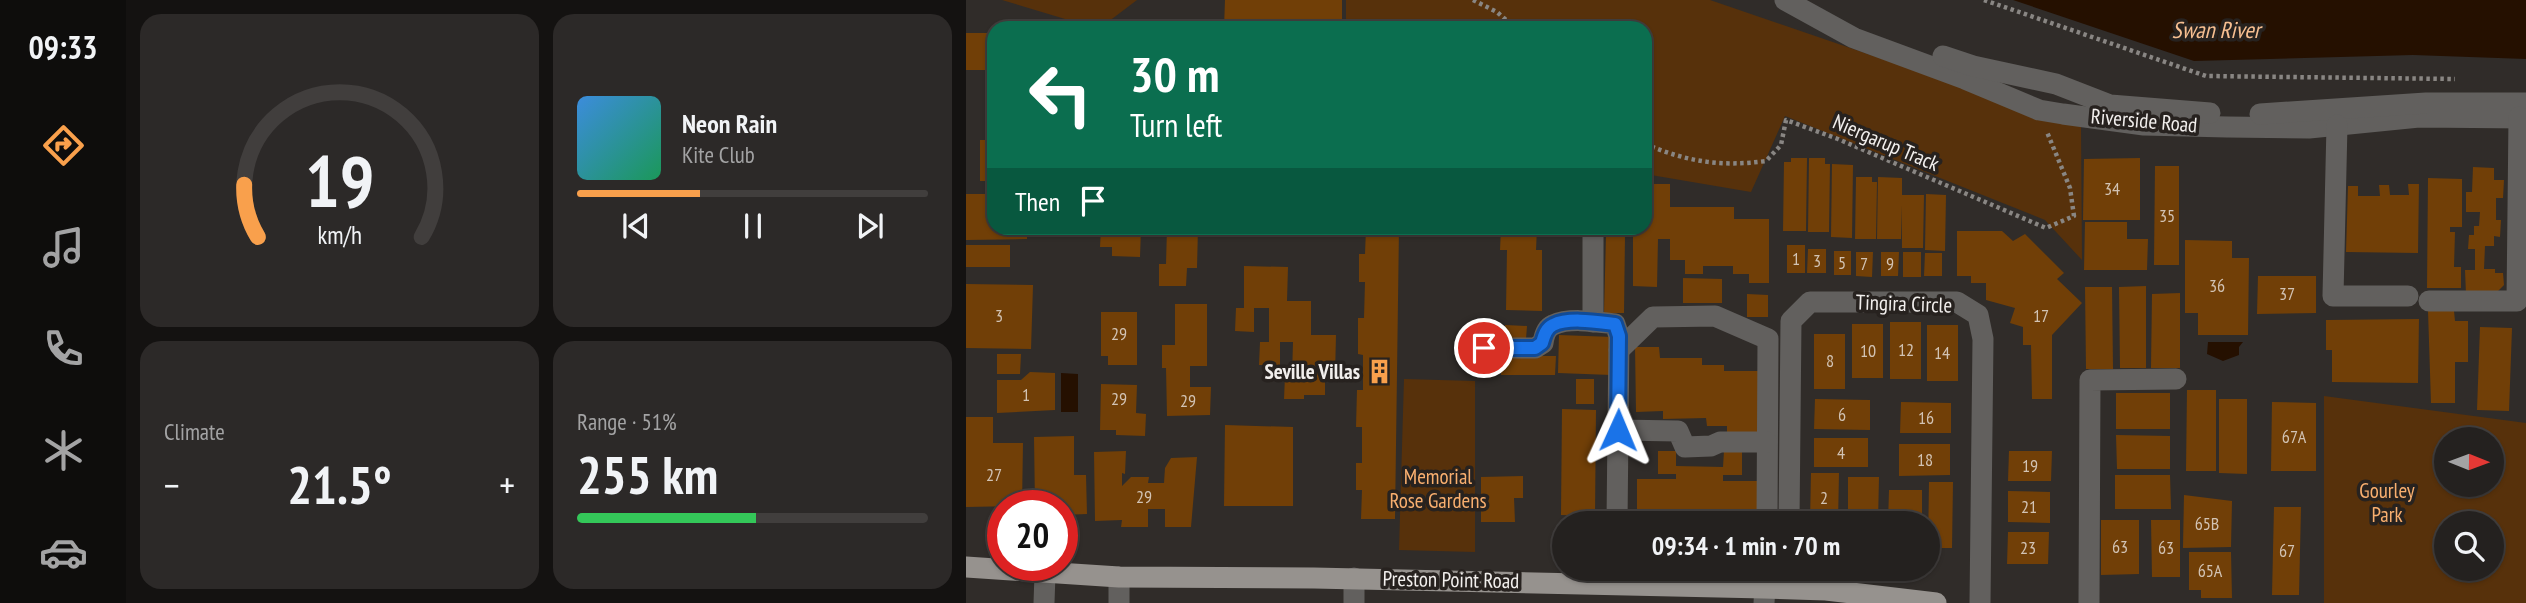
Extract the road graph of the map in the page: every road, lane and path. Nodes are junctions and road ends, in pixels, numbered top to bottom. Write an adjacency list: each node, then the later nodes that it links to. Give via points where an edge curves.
1 (1474, 0): 5 (path)
2 (1785, 0): 8 (street, Riverside Road, via 1854,38 2039,110 2144,124)
3 (1808, 0): 7 (street, Riverside Road, via 1868,30 2110,105 2242,115 2426,103)
4 (1984, 0): 6 (path, via 2206,76)
5 (1507, 21)
6 (2462, 79)
7 (2524, 113): 8 (street, Riverside Road); 8 (street, via 2516,301 2333,296)
8 (2337, 125)
9 (1652, 146): 10 (path, Niergarup Track, via 1692,160 1734,165 1766,161 1781,145 1786,120 2046,228 2074,216 2070,188)
10 (2056, 158)
11 (1593, 235): 12 (street)
12 (1593, 322): 13 (street, via 1552,325 1535,348); 14 (street, via 1615,324)
13 (1484, 348)
14 (1619, 350): 16 (street); 17 (street, via 1653,317 1716,316 1768,339)
15 (2176, 379): 35 (street, via 2090,380)
16 (1618, 430): 17 (street, via 1678,431 1685,447); 18 (street)
17 (1767, 442): 19 (street)
18 (1617, 511)
19 (1767, 511)
20 (1789, 511): 34 (street, Tingira Circle, via 1791,321 1810,302 1956,302 1978,316 1983,339)
21 (966, 567): 22 (main road, Preston Point Road)
22 (987, 569)
23 (1078, 575): 25 (main road, Preston Point Road)
24 (1552, 576): 26 (main road, Preston Point Road)
25 (1119, 577): 26 (main road, Preston Point Road); 31 (street)
26 (1354, 578): 32 (street)
27 (1045, 581): 30 (street)
28 (1684, 581): 29 (main road, Preston Point Road)
29 (1765, 587): 33 (main road, Preston Point Road)
30 (1044, 603)
31 (1119, 603)
32 (1354, 603)
33 (1936, 603)
34 (1980, 603)
35 (2089, 603)

